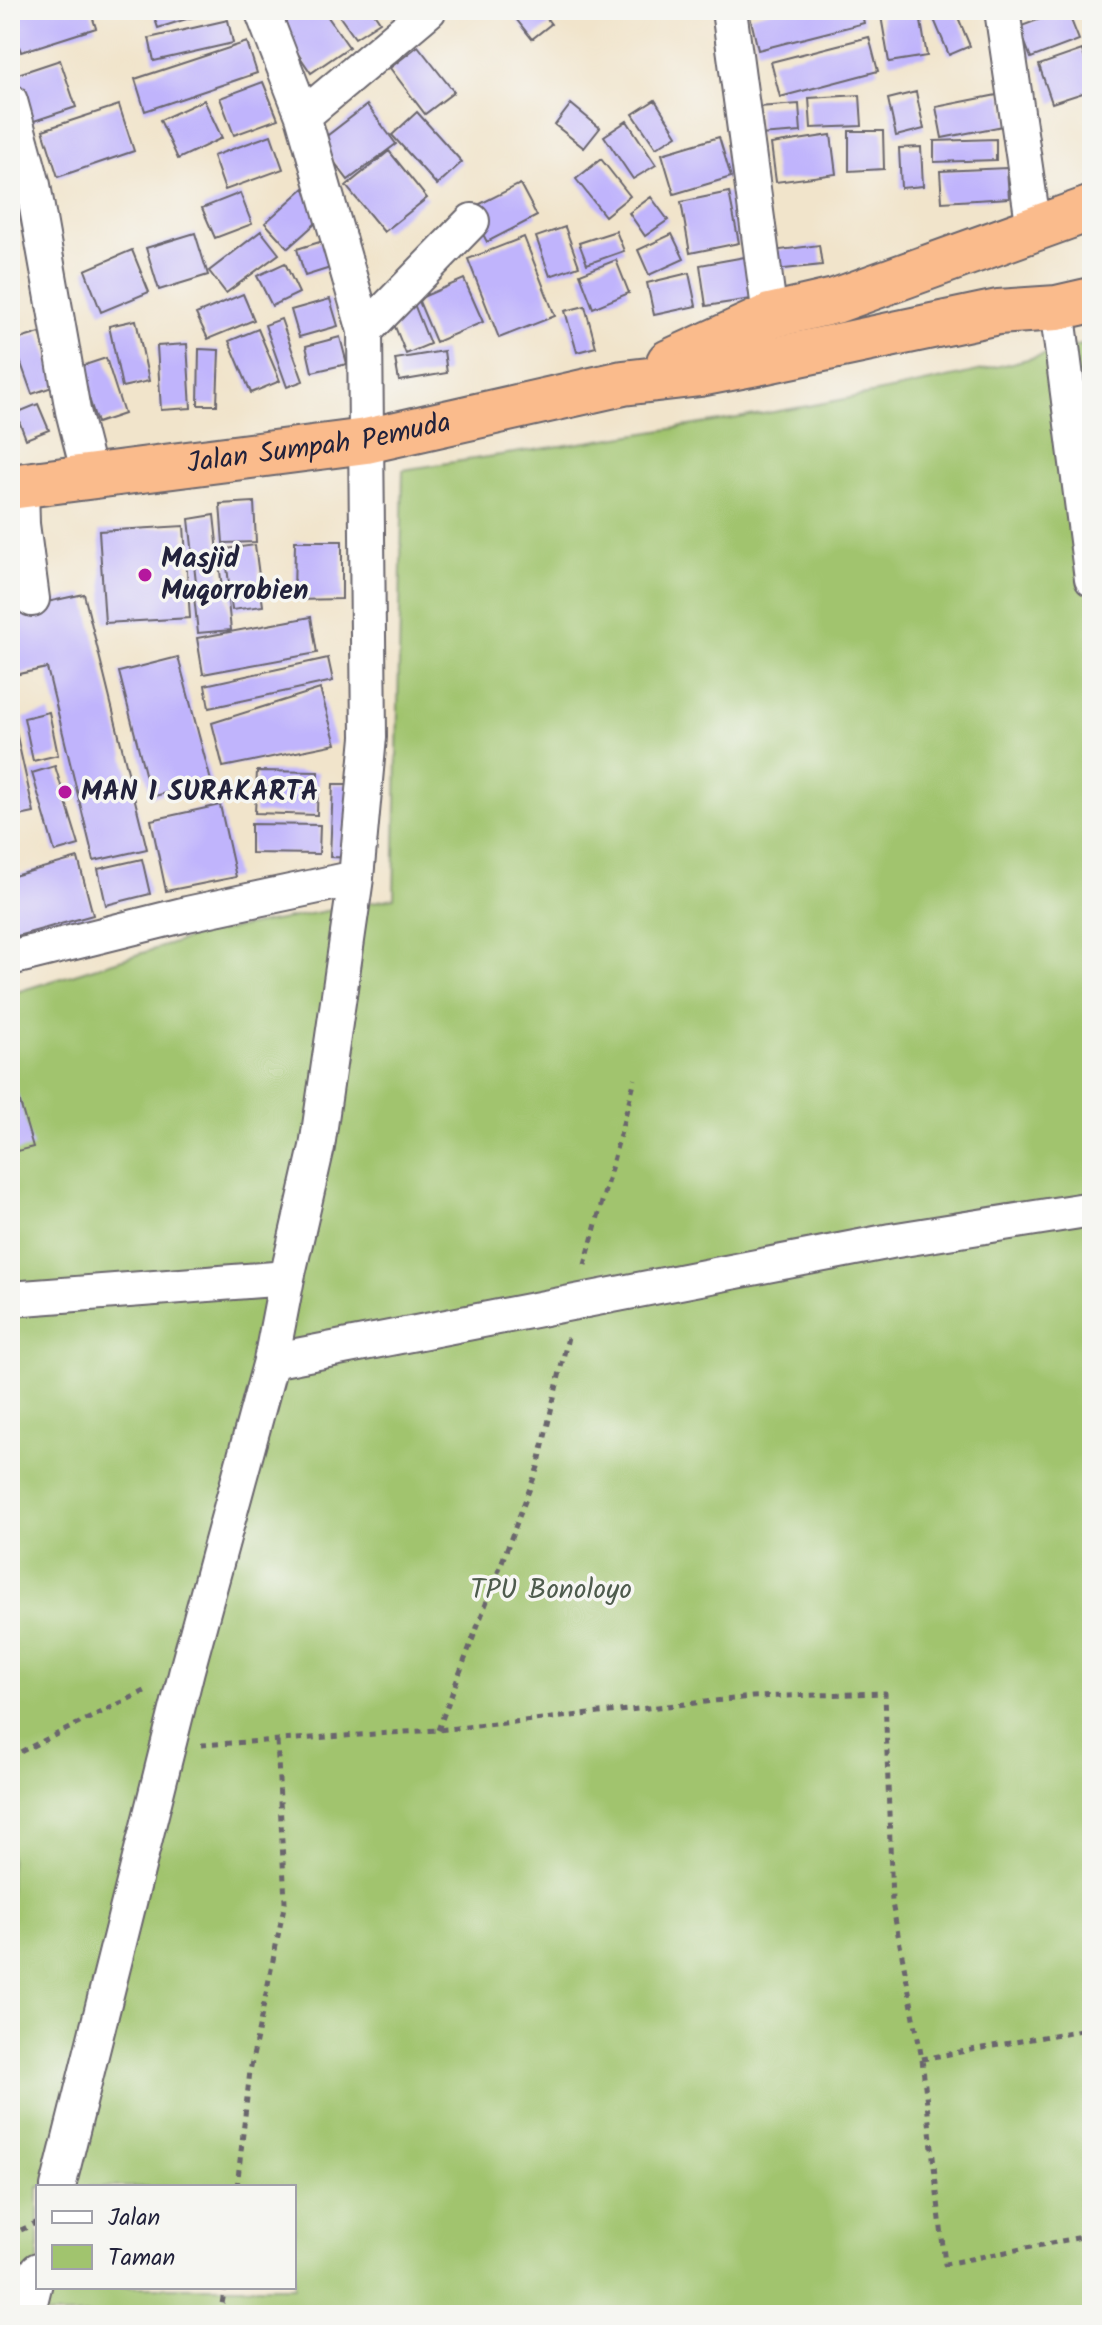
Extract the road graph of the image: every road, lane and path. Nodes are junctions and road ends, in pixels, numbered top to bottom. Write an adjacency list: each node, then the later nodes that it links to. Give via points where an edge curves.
1 (262, 10): 6 (street)
2 (429, 10): 6 (street)
3 (729, 10): 13 (street)
4 (1002, 10): 9 (street)
5 (10, 101): 17 (street, via 33,185)
6 (303, 116): 14 (street)
7 (1090, 209): 9 (highway, Jalan Sumpah Pemuda)
8 (472, 221): 14 (street)
9 (1034, 229): 13 (highway, Jalan Sumpah Pemuda, via 835,301)
10 (1092, 274): 12 (highway)
11 (1075, 304): 12 (highway, Jalan Sumpah Pemuda); 19 (street)
12 (998, 312): 15 (highway, Jalan Sumpah Pemuda, via 700,374)
13 (770, 316): 15 (highway, Jalan Sumpah Pemuda)
14 (365, 331): 16 (street)
15 (623, 383): 16 (highway, Jalan Sumpah Pemuda)
16 (366, 441): 17 (highway, Jalan Sumpah Pemuda); 21 (street, via 369,737)
17 (90, 478): 18 (highway, Jalan Sumpah Pemuda)
18 (15, 486): 20 (street)
19 (1092, 579)
20 (32, 599)
21 (356, 878): 22 (street); 25 (street, via 317,1147)
22 (10, 958)
23 (635, 1079): 27 (path)
24 (1092, 1209): 27 (street, via 891,1241)
25 (287, 1278): 26 (street); 28 (street)
26 (10, 1299)
27 (575, 1303): 28 (street); 30 (path, via 538,1467)
28 (271, 1361): 29 (street)
29 (187, 1670): 32 (street); 33 (path)
30 (438, 1730): 31 (path); 35 (path, via 752,1697 885,1693 892,1903)
31 (277, 1740): 32 (path); 37 (path, via 285,1902 250,2071)
32 (170, 1747): 36 (street)
33 (10, 1757)
34 (1092, 2028): 35 (path)
35 (922, 2059): 40 (path, via 945,2264)
36 (59, 2185)
37 (237, 2185)
38 (36, 2223): 39 (path)
39 (10, 2235)
40 (1092, 2235)
41 (36, 2278): 43 (street)
42 (225, 2289): 44 (path)
43 (27, 2315)
44 (220, 2315)

